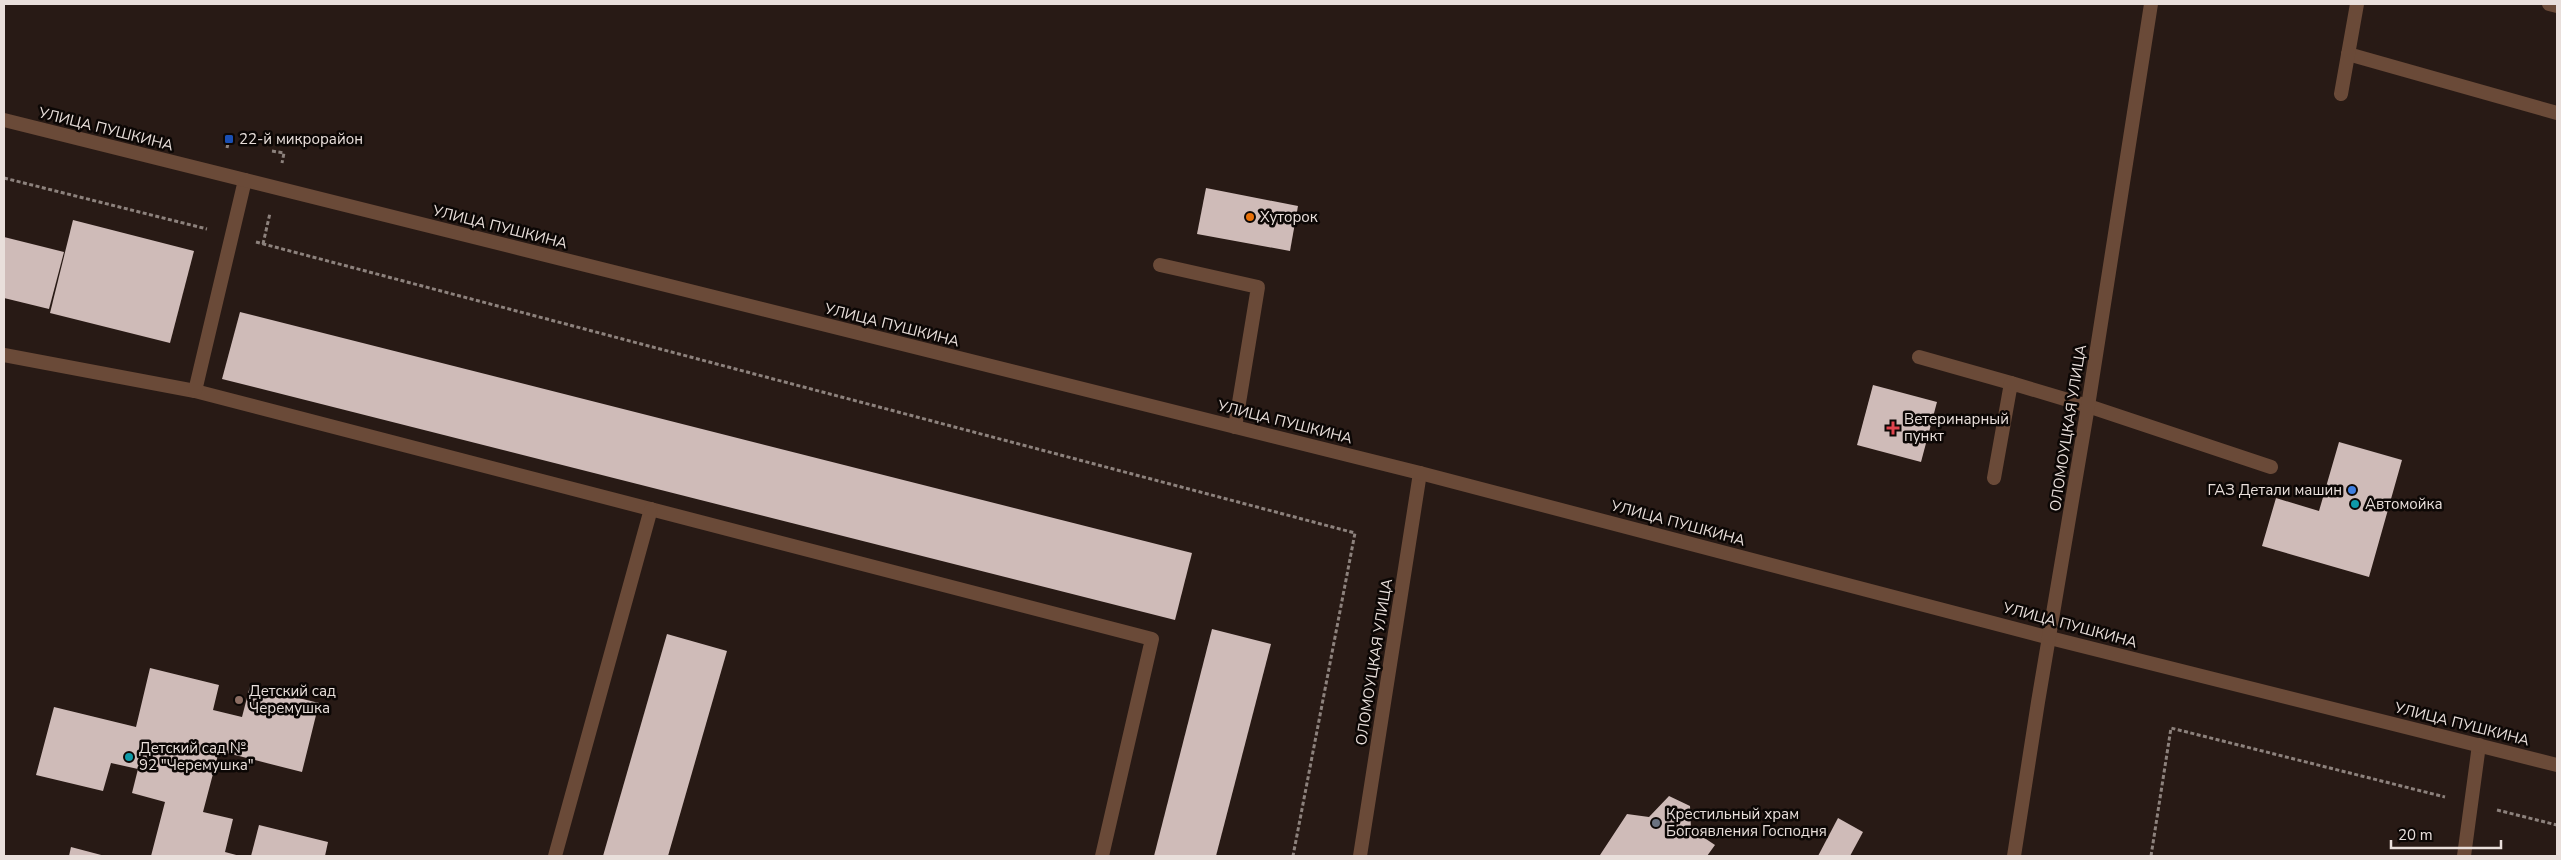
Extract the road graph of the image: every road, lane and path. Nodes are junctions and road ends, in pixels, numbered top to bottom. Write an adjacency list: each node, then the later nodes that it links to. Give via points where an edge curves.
1 (2151, 4): 19 (street, ОЛОМОУЦКАЯ УЛИЦА)
2 (2356, 4): 5 (street)
3 (2549, 4): 4 (street)
4 (2557, 6)
5 (2348, 54): 6 (street); 7 (street)
6 (2341, 94)
7 (2557, 113)
8 (4, 120): 10 (street, УЛИЦА ПУШКИНА)
9 (4, 178): 12 (path)
10 (245, 180): 12 (street); 20 (street, УЛИЦА ПУШКИНА)
11 (272, 204): 13 (path)
12 (232, 236): 13 (path); 18 (street)
13 (263, 244): 32 (path, via 1355,532)
14 (1160, 265): 20 (street, via 1258,286)
15 (4, 356): 18 (street)
16 (1919, 357): 17 (street)
17 (2010, 383): 19 (street); 23 (street)
18 (195, 391): 24 (street)
19 (2088, 406): 21 (street); 25 (street, ОЛОМОУЦКАЯ УЛИЦА)
20 (1235, 427): 22 (street, УЛИЦА ПУШКИНА)
21 (2271, 467)
22 (1420, 473): 25 (street, УЛИЦА ПУШКИНА); 33 (street, ОЛОМОУЦКАЯ УЛИЦА)
23 (1994, 478)
24 (650, 509): 30 (street); 31 (street, via 1152,639)
25 (2050, 638): 26 (street, УЛИЦА ПУШКИНА); 34 (street, ОЛОМОУЦКАЯ УЛИЦА)
26 (2479, 745): 27 (street, УЛИЦА ПУШКИНА); 28 (street)
27 (2557, 764)
28 (2472, 804): 29 (path); 35 (path, via 2171,728); 36 (street)
29 (2557, 825)
30 (555, 856)
31 (1102, 856)
32 (1294, 856)
33 (1360, 856)
34 (2014, 856)
35 (2151, 856)
36 (2464, 856)

